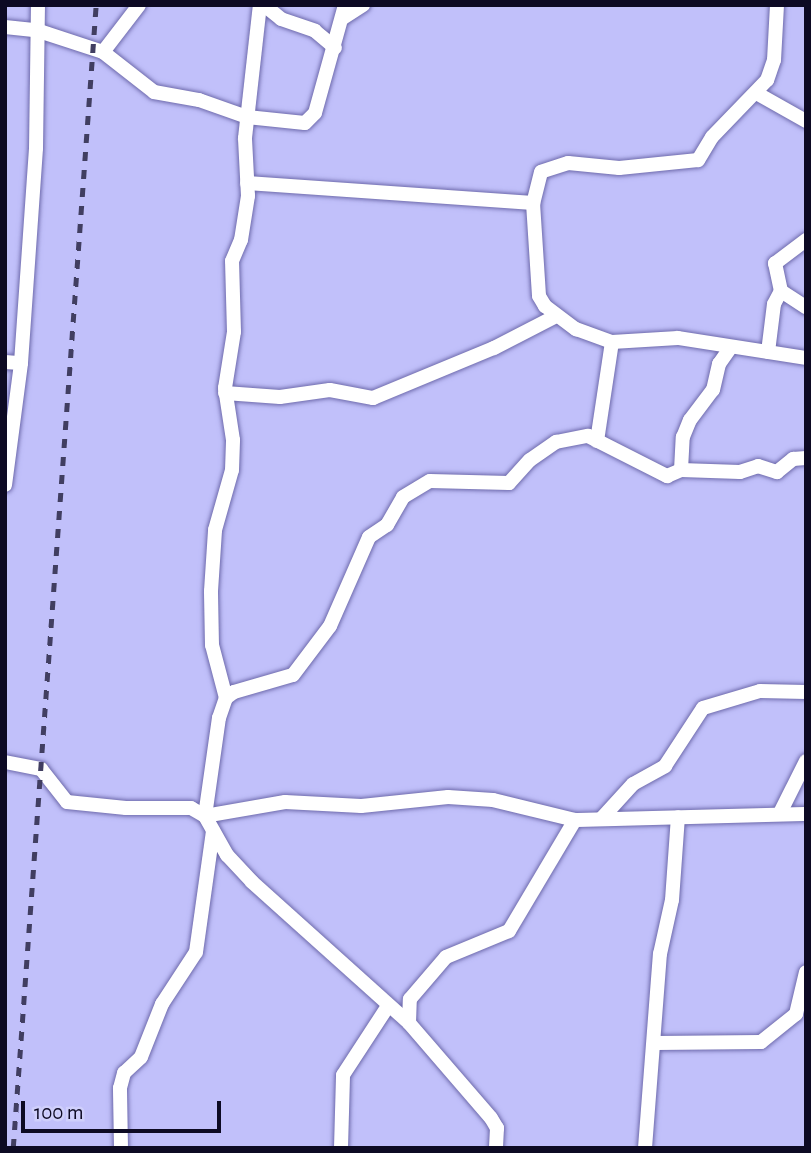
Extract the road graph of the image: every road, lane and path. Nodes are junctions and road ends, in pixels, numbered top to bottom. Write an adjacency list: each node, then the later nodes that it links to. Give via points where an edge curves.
1 (38, 5): 8 (street)
2 (139, 5): 10 (street)
3 (262, 5): 9 (street, via 281,19 315,31); 12 (street)
4 (363, 5): 6 (street)
5 (777, 5): 11 (street, via 774,60)
6 (344, 12): 9 (street)
7 (5, 27): 8 (street)
8 (36, 30): 10 (street); 25 (street, via 36,148)
9 (335, 48): 12 (street, via 312,120)
10 (103, 51): 12 (street, via 154,92 199,100)
11 (758, 93): 13 (street); 15 (street, via 712,137 698,160 655,167 568,163 552,167 541,172)
12 (247, 117): 14 (street)
13 (806, 121)
14 (247, 183): 15 (street); 26 (street, via 242,236 232,261 234,332)
15 (533, 202): 19 (street, via 540,296)
16 (806, 240): 17 (street, via 775,263)
17 (781, 291): 18 (street); 22 (street, via 774,304)
18 (806, 307)
19 (556, 316): 20 (street); 26 (street, via 494,348 373,398 330,390 280,397)
20 (612, 342): 21 (street, via 678,338); 27 (street)
21 (730, 348): 22 (street); 29 (street, via 719,364 713,390 690,420)
22 (768, 352): 23 (street)
23 (806, 358)
24 (5, 362): 25 (street)
25 (21, 363): 30 (street)
26 (225, 393): 32 (street, via 233,440 232,470 215,530 211,601 212,645)
27 (597, 441): 29 (street, via 661,475); 32 (street, via 588,436 556,442 530,460 509,483 442,479 411,491 360,551 330,626 293,675)
28 (806, 458): 29 (street, via 793,459 777,472 758,466 740,472)
29 (681, 470)
30 (5, 485)
31 (806, 692): 39 (street, via 760,691 703,708 665,766 633,784)
32 (226, 698): 37 (street)
33 (806, 761): 35 (street)
34 (5, 762): 37 (street, via 41,769 67,802 191,808)
35 (780, 813): 36 (street); 38 (street)
36 (806, 814)
37 (205, 817): 40 (street, via 285,802 361,806 448,797 493,800); 41 (street)
38 (678, 817): 39 (street); 45 (street, via 671,900 660,954)
39 (602, 818): 40 (street)
40 (575, 820): 44 (street, via 509,932 446,957 410,999)
41 (213, 831): 43 (street, via 227,855 269,899); 46 (street, via 196,953 162,1004 141,1058 124,1073)
42 (805, 977): 45 (street, via 796,1014 761,1042)
43 (388, 1006): 44 (street); 47 (street, via 343,1075)
44 (409, 1023): 48 (street, via 498,1128)
45 (656, 1043): 49 (street)
46 (121, 1148)
47 (341, 1148)
48 (496, 1148)
49 (645, 1148)

